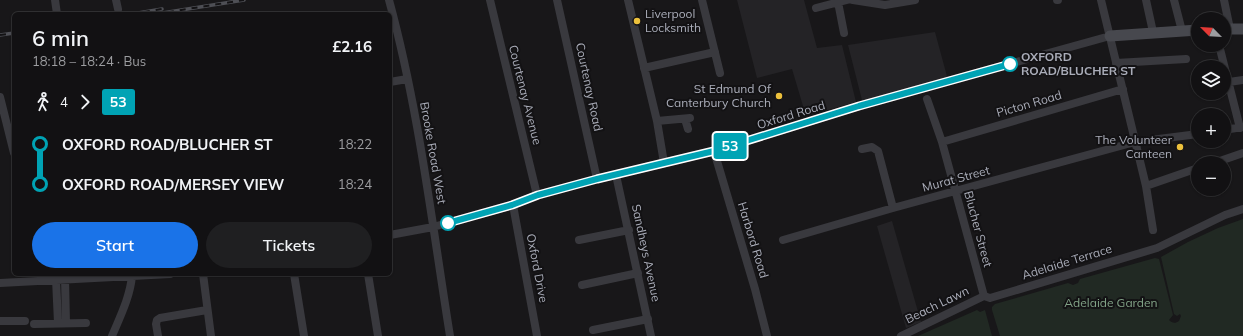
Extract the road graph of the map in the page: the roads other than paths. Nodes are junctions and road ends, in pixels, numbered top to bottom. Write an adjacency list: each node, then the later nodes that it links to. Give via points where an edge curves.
1 (56, 0): 18 (street)
2 (116, 0): 17 (street)
3 (389, 0): 19 (street, Brooke Road West)
4 (490, 0): 60 (street, Courtenay Avenue)
5 (557, 0): 57 (street, Courtenay Road)
6 (628, 0): 32 (street)
7 (702, 0): 29 (street)
8 (847, 0): 15 (street)
9 (853, 0): 10 (street, via 885,5)
10 (915, 0)
11 (1101, 0): 28 (street)
12 (1146, 0): 27 (street)
13 (1174, 0): 24 (street)
14 (1224, 0): 20 (street)
15 (838, 2): 16 (street); 26 (street)
16 (816, 8)
17 (118, 9)
18 (60, 12)
19 (391, 12)
20 (1225, 12)
21 (392, 18): 34 (street, Brooke Road West)
22 (1243, 28): 23 (street)
23 (1231, 29)
24 (1182, 30): 25 (street); 27 (street)
25 (1191, 30)
26 (844, 32)
27 (1153, 32): 28 (street)
28 (1110, 36): 31 (street); 51 (street, Oxford Road, via 859,106)
29 (715, 52): 32 (street); 33 (street)
30 (1186, 59): 31 (street)
31 (1116, 63): 38 (street)
32 (644, 68): 42 (street)
33 (720, 73)
34 (407, 79): 36 (street); 64 (street, Brooke Road West)
35 (1243, 80): 37 (street)
36 (392, 82)
37 (1231, 82)
38 (1123, 89): 47 (street, Picton Road); 48 (street)
39 (1231, 92): 43 (street)
40 (0, 97): 49 (street)
41 (927, 99): 47 (street, Blucher Street)
42 (657, 121): 44 (street, via 688,118); 54 (street)
43 (1241, 127): 45 (street)
44 (688, 129)
45 (1231, 129)
46 (1191, 135): 48 (street, Murat Street)
47 (942, 142): 59 (street, Blucher Street)
48 (1135, 142): 58 (street); 59 (street, Murat Street)
49 (12, 145)
50 (862, 149): 62 (street, via 872,147 878,151 882,178)
51 (714, 151): 54 (street, Oxford Road); 98 (street, Harbord Road)
52 (1243, 153): 53 (street)
53 (1231, 157)
54 (664, 163): 56 (street, Oxford Road)
55 (1191, 170): 58 (street)
56 (616, 175): 57 (street, Oxford Road); 65 (street, Sandheys Avenue)
57 (597, 179): 60 (street, Oxford Road)
58 (1146, 186): 66 (street)
59 (956, 192): 62 (street, Murat Street); 81 (street, Blucher Street)
60 (538, 195): 61 (street, Oxford Road)
61 (512, 205): 64 (street, Oxford Road); 96 (street, Oxford Drive)
62 (893, 208): 69 (street, Murat Street)
63 (1243, 209): 81 (street, Adelaide Terrace, via 1157,248 990,298)
64 (433, 227): 67 (street, Oxford Road); 95 (street, Brooke Road West)
65 (629, 230): 68 (street); 70 (street, Sandheys Avenue)
66 (1153, 230)
67 (392, 235)
68 (579, 240)
69 (783, 240)
70 (638, 273): 80 (street); 83 (street, Sandheys Avenue)
71 (102, 276): 77 (street)
72 (132, 276): 90 (street, via 131,288)
73 (203, 276): 82 (street)
74 (294, 276): 93 (street)
75 (368, 276): 94 (street)
76 (45, 277): 78 (street); 79 (street)
77 (65, 278): 78 (street); 87 (street)
78 (56, 279): 87 (street)
79 (0, 283)
80 (582, 286)
81 (984, 296): 99 (street, Beach Lawn)
82 (207, 310): 91 (street, via 160,318 156,324); 92 (street)
83 (648, 319): 89 (street); 97 (street, Sandheys Avenue)
84 (0, 321): 85 (street)
85 (25, 321)
86 (86, 322): 87 (street)
87 (62, 323): 88 (street)
88 (34, 324)
89 (593, 330)
90 (112, 336)
91 (158, 336)
92 (211, 336)
93 (304, 336)
94 (378, 336)
95 (450, 336)
96 (537, 336)
97 (651, 336)
98 (767, 336)
99 (901, 336)

